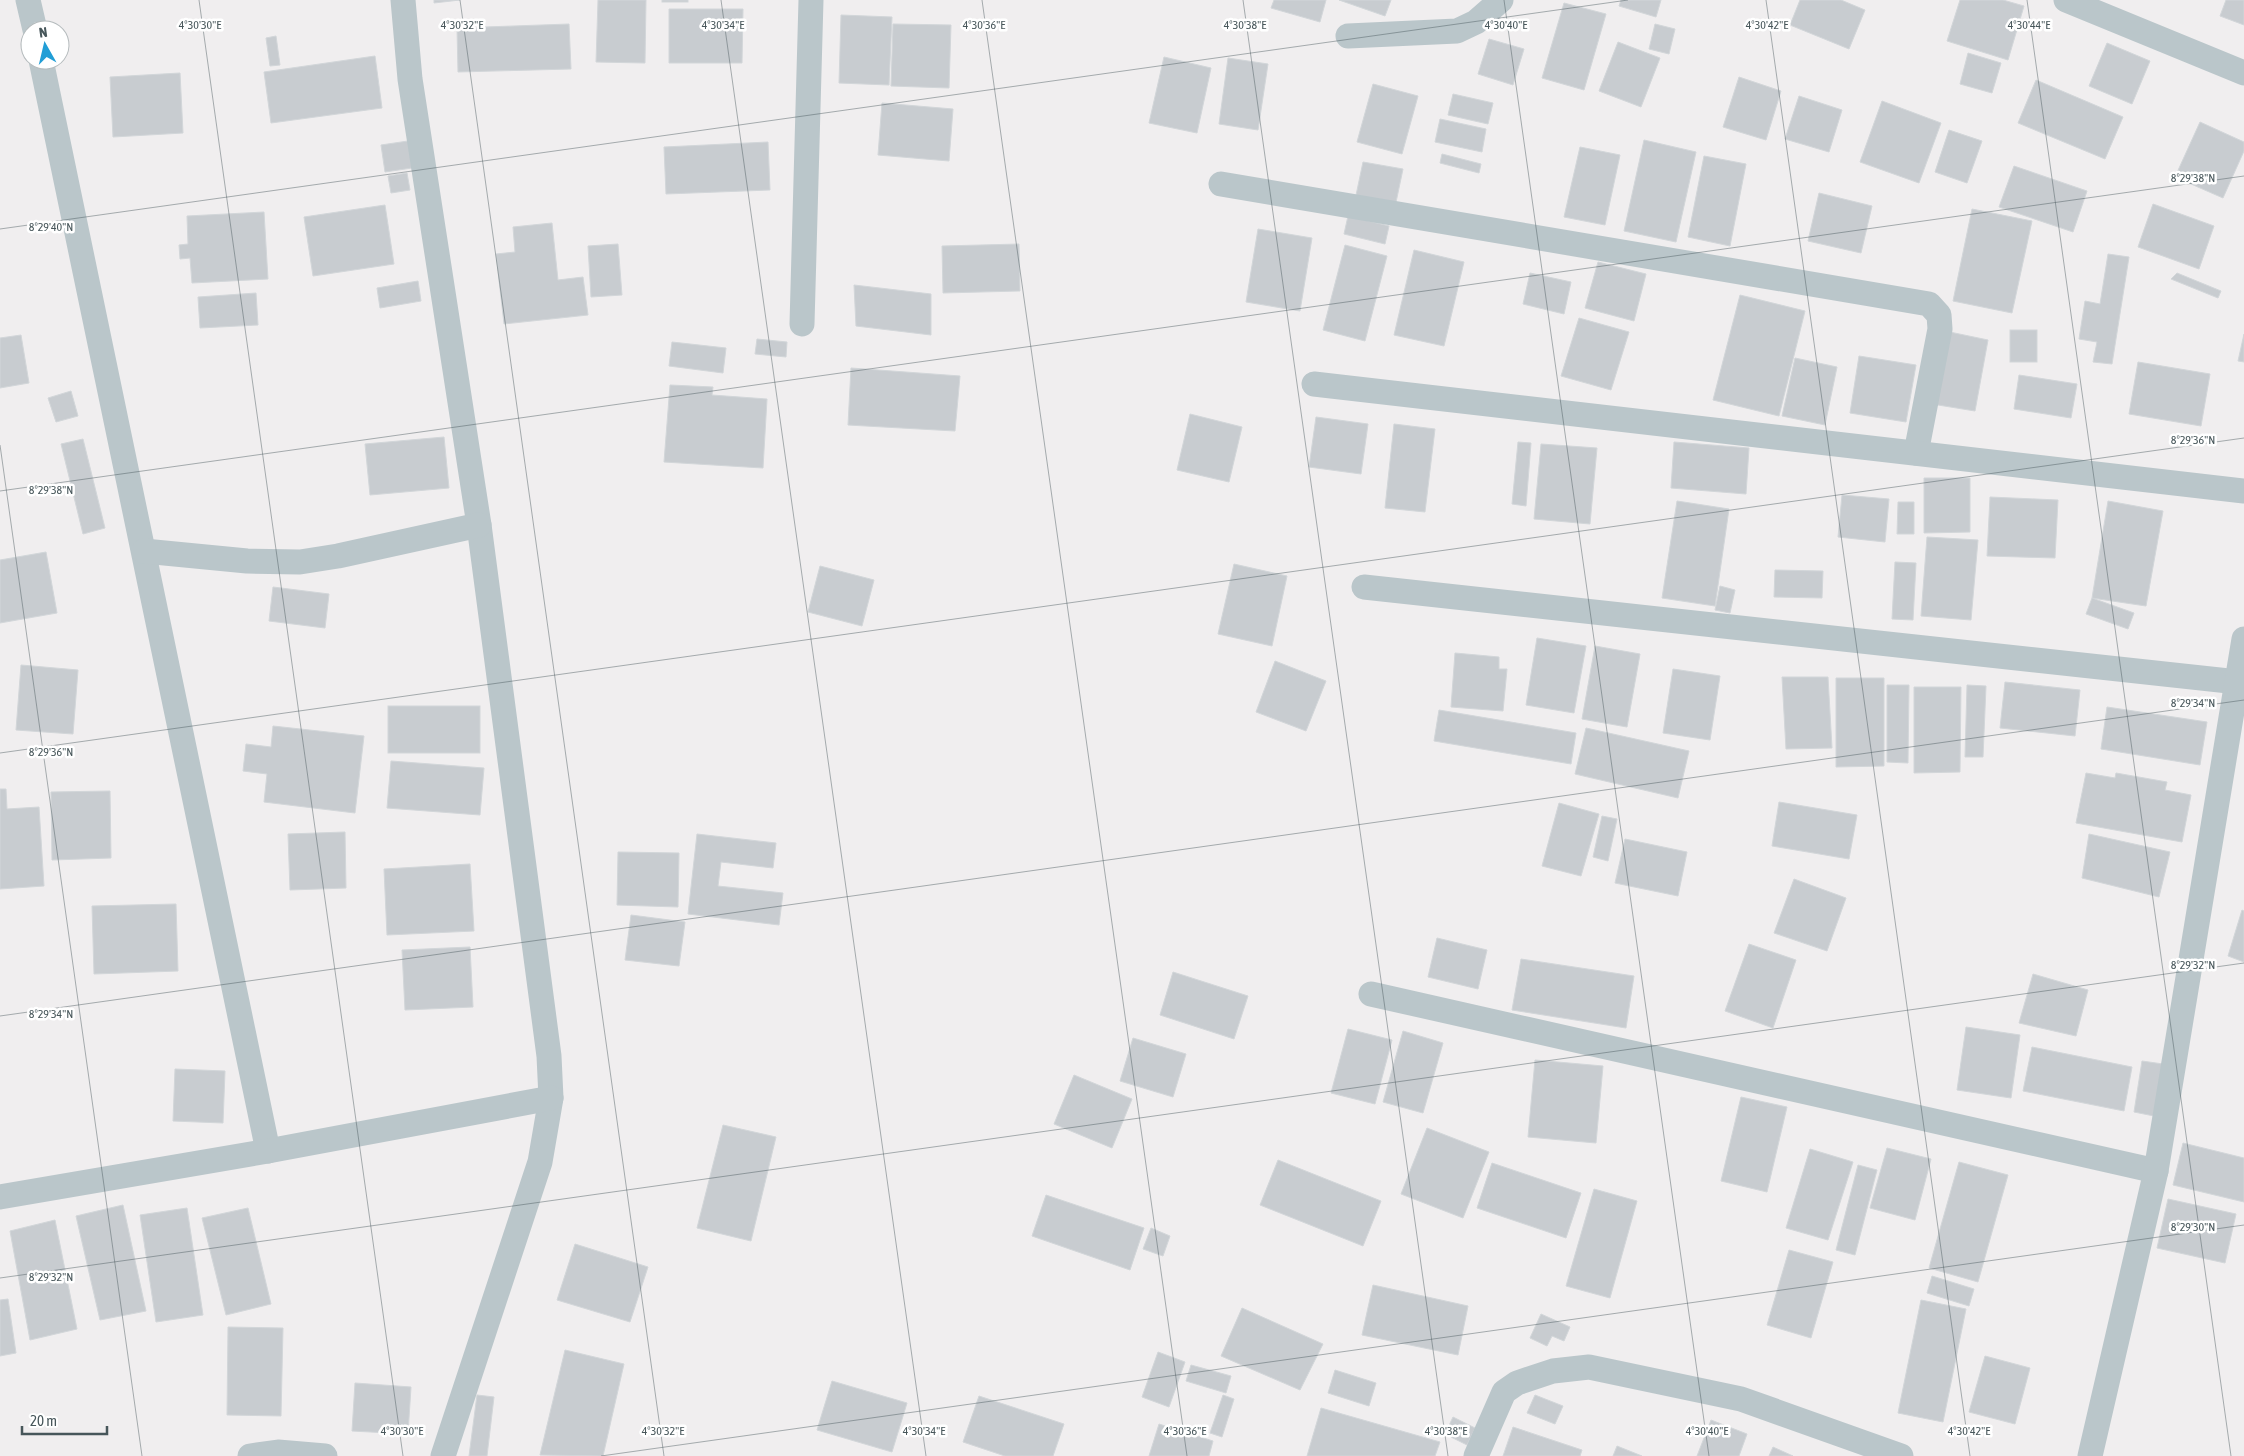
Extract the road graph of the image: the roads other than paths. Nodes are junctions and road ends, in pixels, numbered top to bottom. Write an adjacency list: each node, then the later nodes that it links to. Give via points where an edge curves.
1 (28, 0): 6 (street)
2 (403, 0): 15 (street, via 410,79)
3 (811, 0): 11 (street)
4 (1501, 0): 7 (street, via 1476,22 1457,31)
5 (2066, 0): 9 (street)
6 (32, 20)
7 (1348, 36)
8 (43, 70): 16 (street)
9 (2244, 73)
10 (1221, 184): 13 (street, via 1929,304 1939,315 1940,329)
11 (802, 324)
12 (1314, 384): 13 (street)
13 (1916, 453): 14 (street)
14 (2244, 491)
15 (479, 525): 16 (street, via 300,562 247,561); 21 (street, via 549,1056)
16 (144, 551): 22 (street)
17 (1364, 587): 19 (street)
18 (2244, 639): 19 (street)
19 (2238, 682): 23 (street)
20 (1372, 994): 23 (street)
21 (551, 1098): 22 (street); 27 (street, via 540,1162)
22 (268, 1151): 24 (street)
23 (2156, 1171): 30 (street)
24 (0, 1197)
25 (250, 1456): 26 (street, via 278,1452)
26 (324, 1456)
27 (443, 1456)
28 (1476, 1456): 29 (street, via 1504,1392 1517,1383 1553,1371 1589,1366 1741,1398)
29 (1901, 1456)
30 (2090, 1456)

